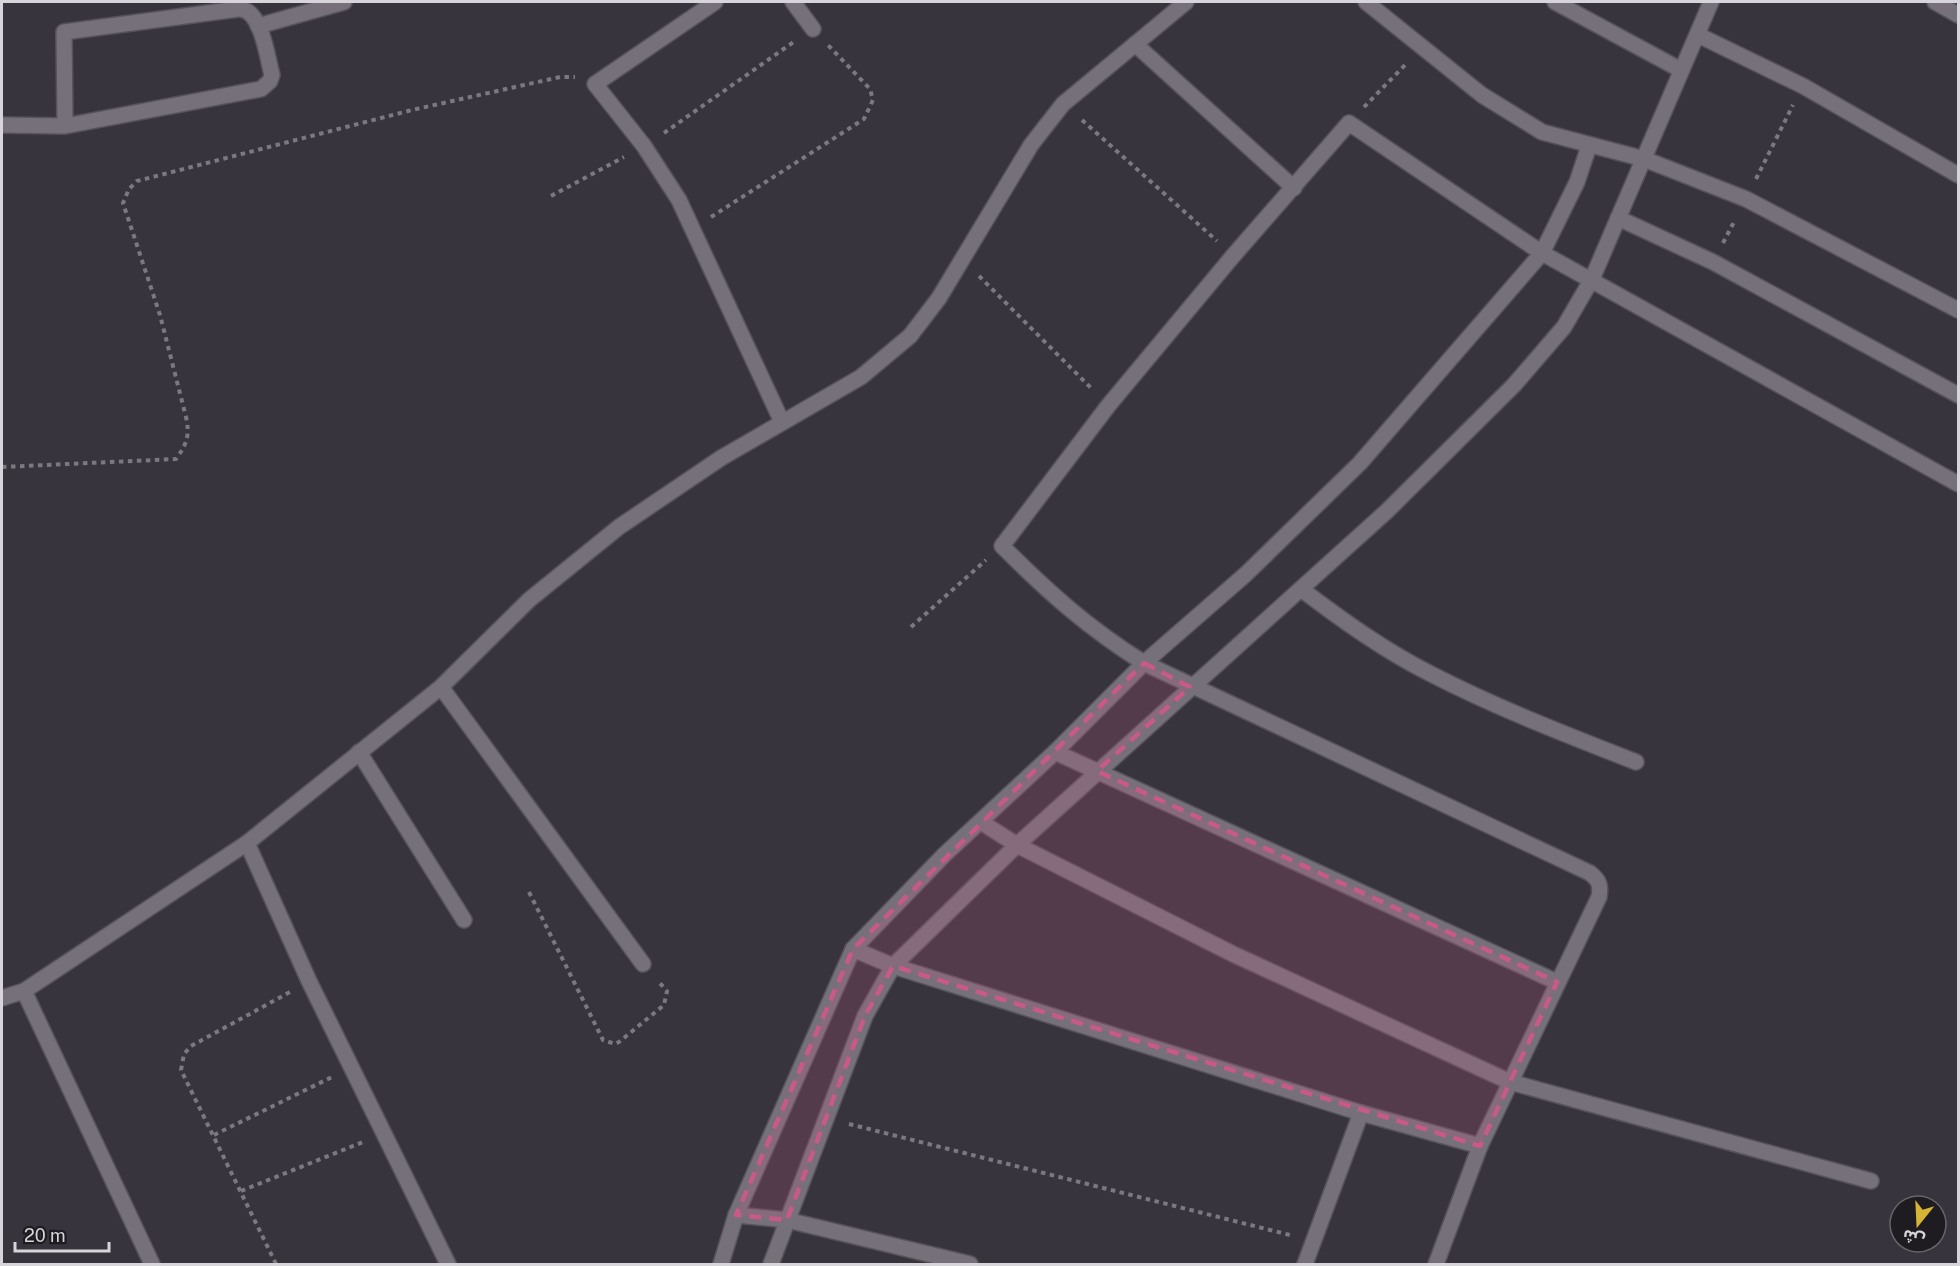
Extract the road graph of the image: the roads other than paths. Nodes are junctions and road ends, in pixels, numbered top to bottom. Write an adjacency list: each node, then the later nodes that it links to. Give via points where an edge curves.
1 (344, 2): 10 (street)
2 (715, 2): 26 (street, via 595,84 644,146 679,200)
3 (793, 2): 11 (street)
4 (1186, 2): 13 (street)
5 (1366, 2): 17 (street, via 1482,95 1542,132)
6 (1555, 2): 14 (street)
7 (1935, 2): 9 (street)
8 (1706, 3): 12 (street)
9 (1959, 15)
10 (258, 26): 16 (street, via 272,75 261,89); 16 (street, via 254,15 245,8 64,32)
11 (813, 29)
12 (1698, 35): 14 (street); 19 (street, via 1803,86)
13 (1135, 44): 20 (street); 26 (street, via 1063,104 1031,145 939,298 910,336 861,377)
14 (1681, 70): 18 (street)
15 (2, 125): 16 (street)
16 (65, 126)
17 (1589, 146): 18 (street); 22 (street, via 1577,182)
18 (1644, 159): 21 (street); 24 (street, via 1746,199)
19 (1959, 175)
20 (1294, 188): 22 (street, via 1349,123); 29 (street, via 1108,406 1002,546 1098,634)
21 (1618, 218): 23 (street); 25 (street, via 1713,262)
22 (1542, 253): 23 (street); 29 (street, via 1360,463 1246,574)
23 (1592, 279): 27 (street); 28 (street, via 1564,327 1514,385 1387,511)
24 (1959, 310)
25 (1959, 395)
26 (782, 423): 30 (street, via 619,527 529,600)
27 (1959, 484)
28 (1301, 589): 31 (street); 34 (street, via 1344,621 1429,673 1512,713)
29 (1144, 663): 31 (street); 33 (street)
30 (441, 687): 32 (street); 41 (street)
31 (1190, 687): 35 (street); 43 (street, via 1590,873 1601,886 1599,897)
32 (359, 752): 37 (street); 39 (street)
33 (1055, 752): 35 (street); 36 (street)
34 (1636, 762)
35 (1097, 771): 38 (street); 43 (street)
36 (981, 822): 38 (street); 40 (street)
37 (247, 843): 44 (street); 53 (street, via 309,981)
38 (1017, 845): 42 (street); 46 (street, via 1233,954)
39 (464, 920)
40 (854, 949): 42 (street); 50 (street)
41 (643, 964)
42 (893, 966): 47 (street); 51 (street, via 865,1016)
43 (1557, 982): 46 (street)
44 (24, 991): 45 (street); 52 (street)
45 (2, 998)
46 (1510, 1082): 48 (street); 49 (street)
47 (1361, 1113): 48 (street); 57 (street)
48 (1480, 1146): 58 (street)
49 (1871, 1181)
50 (735, 1215): 51 (street); 54 (street)
51 (787, 1220): 55 (street); 56 (street)
52 (152, 1264)
53 (448, 1264)
54 (720, 1264)
55 (771, 1264)
56 (970, 1264)
57 (1305, 1264)
58 (1436, 1264)

